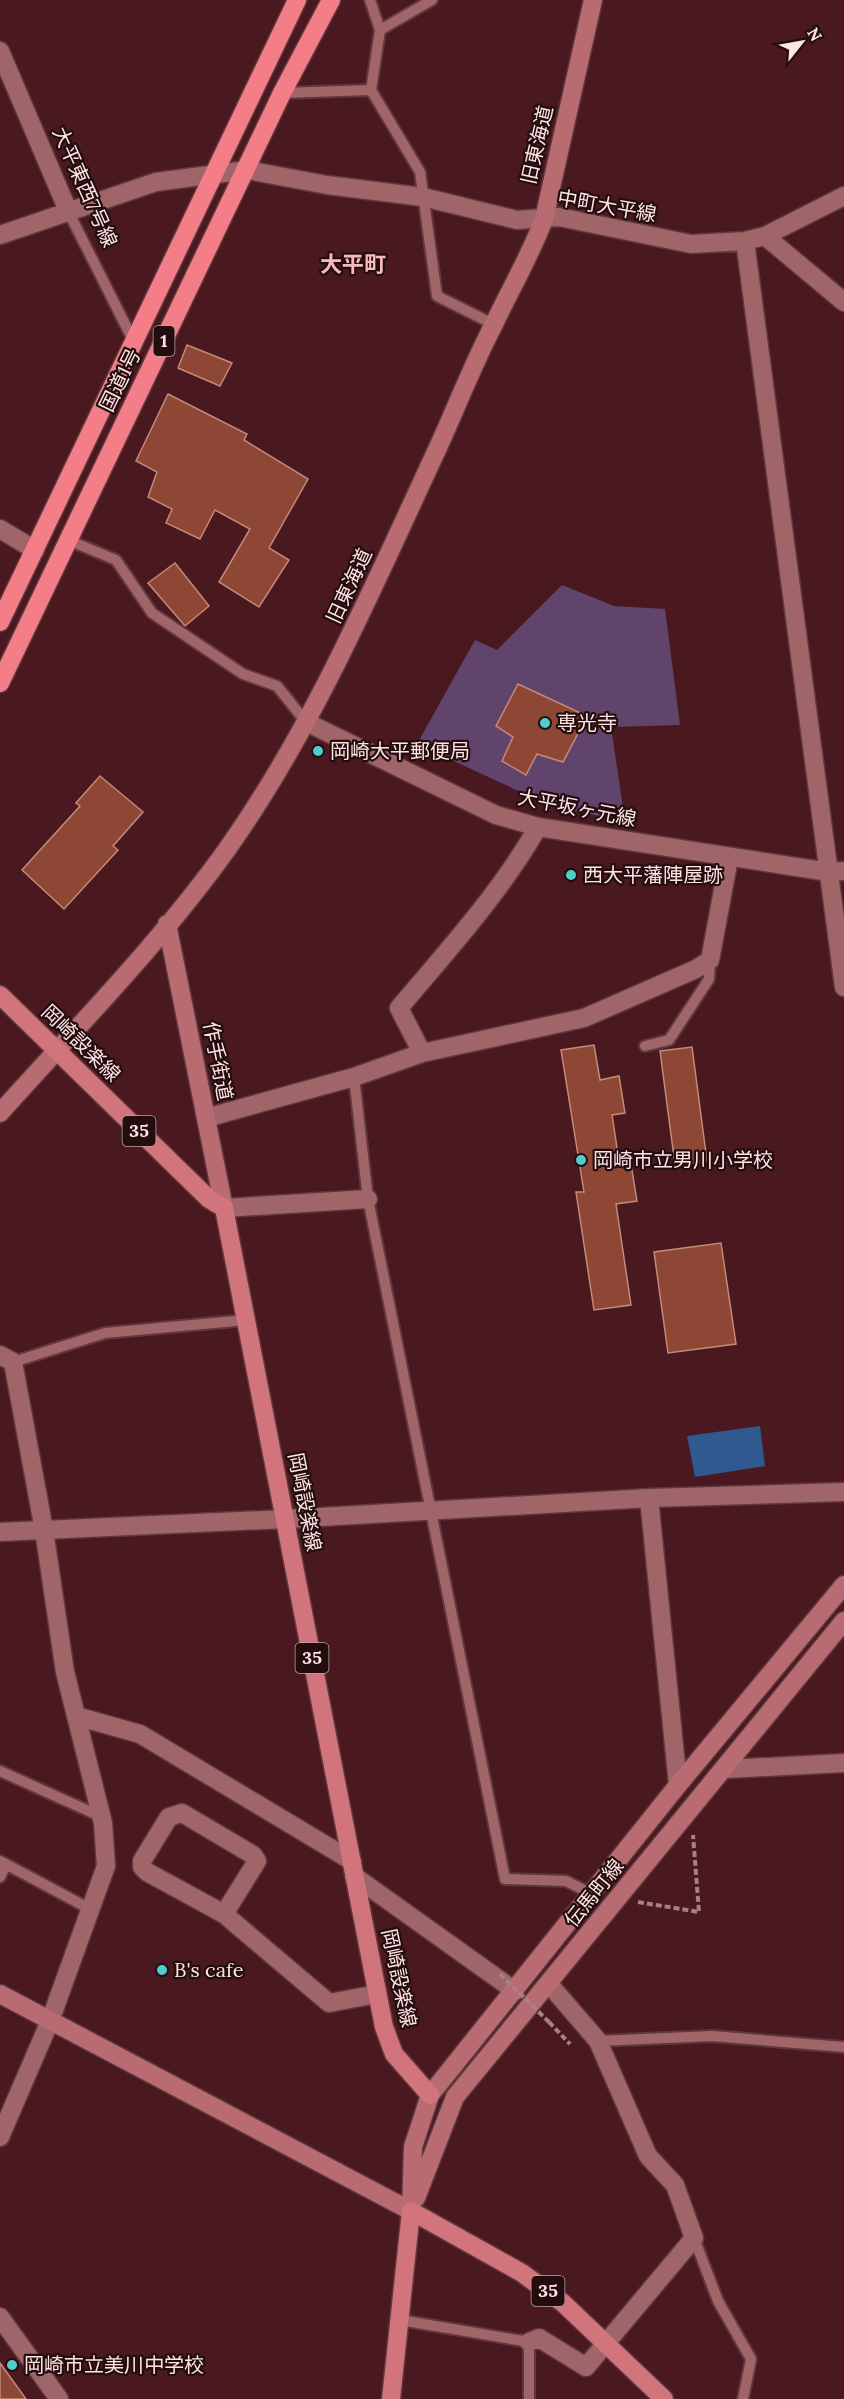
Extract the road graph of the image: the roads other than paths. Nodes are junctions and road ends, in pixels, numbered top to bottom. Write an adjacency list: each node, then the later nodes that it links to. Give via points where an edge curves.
1 (297, 0): 11 (highway, 国道1号 / 1)
2 (331, 0): 9 (highway, 国道1号 / 1)
3 (370, 0): 6 (lane)
4 (432, 0): 6 (lane)
5 (593, 0): 15 (street, 旧東海道)
6 (380, 30): 8 (lane)
7 (0, 51): 14 (street, 大平東西7号線)
8 (371, 90): 9 (lane); 13 (lane, via 420,172)
9 (282, 93): 10 (highway, 国道1号 / 1)
10 (247, 170): 11 (street, 中町大平線); 13 (street, 中町大平線); 23 (highway, 国道1号 / 1)
11 (213, 174): 14 (street, 中町大平線, via 156,182); 21 (highway, 国道1号 / 1)
12 (844, 196): 17 (street, 中町大平線)
13 (423, 197): 15 (street, 中町大平線, via 517,220); 20 (lane, via 437,296)
14 (69, 213): 16 (street, 中町大平線); 21 (lane, 大平東西7号線)
15 (544, 219): 18 (street, 中町大平線, via 559,218 691,244); 20 (street, 旧東海道, via 526,264)
16 (0, 235)
17 (765, 236): 18 (street, 中町大平線); 19 (street)
18 (746, 241): 30 (street)
19 (844, 302)
20 (493, 324): 27 (street, 旧東海道, via 342,655)
21 (133, 340): 24 (highway, 国道1号 / 1)
22 (0, 528): 24 (street)
23 (68, 540): 26 (highway, 国道1号 / 1); 27 (lane, 大平坂ヶ元線, via 116,560 152,614 243,674 277,686)
24 (35, 550): 25 (highway, 国道1号 / 1)
25 (0, 622)
26 (0, 683)
27 (306, 722): 28 (street, 大平坂ヶ元線, via 496,815); 31 (street, 旧東海道, via 228,847)
28 (538, 827): 29 (street, 大平坂ヶ元線); 37 (street, via 489,901 399,1008)
29 (729, 858): 30 (street, 大平坂ヶ元線); 32 (street)
30 (837, 872): 33 (street)
31 (167, 924): 36 (street, 旧東海道); 40 (street, 作手街道)
32 (710, 960): 35 (lane, via 709,979 669,1040); 37 (street, via 584,1018)
33 (844, 987)
34 (0, 995): 36 (main road, 岡崎設楽線 / 35)
35 (645, 1046)
36 (56, 1051): 39 (street, 旧東海道); 42 (main road, 岡崎設楽線 / 35, via 209,1199)
37 (422, 1053): 38 (street)
38 (354, 1077): 40 (street); 41 (lane)
39 (0, 1113)
40 (206, 1118): 42 (street, 作手街道)
41 (368, 1199): 42 (street); 47 (lane)
42 (224, 1208): 43 (main road, 岡崎設楽線 / 35)
43 (246, 1320): 44 (lane, via 105,1333); 48 (main road, 岡崎設楽線 / 35)
44 (6, 1359): 49 (street)
45 (844, 1492): 46 (street)
46 (649, 1497): 47 (street); 57 (street)
47 (431, 1509): 48 (street); 62 (lane, via 505,1879 566,1881)
48 (286, 1519): 49 (street); 60 (main road, 岡崎設楽線 / 35)
49 (44, 1530): 50 (street); 53 (street, via 65,1672)
50 (0, 1532)
51 (844, 1585): 57 (street, 伝馬町線)
52 (844, 1622): 55 (street, 伝馬町線)
53 (76, 1716): 58 (street); 60 (street, via 140,1734)
54 (844, 1763): 55 (street)
55 (726, 1769): 65 (street, 伝馬町線)
56 (0, 1771): 58 (lane)
57 (678, 1785): 62 (street, 伝馬町線)
58 (102, 1817): 63 (street, via 105,1866)
59 (3, 1863): 61 (lane); 63 (lane)
60 (353, 1868): 66 (street); 68 (main road, 岡崎設楽線 / 35)
61 (0, 1878)
62 (592, 1894): 66 (street, 伝馬町線)
63 (90, 1908): 69 (street)
64 (224, 1914): 64 (street, via 142,1867 142,1861 174,1813 182,1813 257,1861); 68 (street, via 328,2003)
65 (549, 1984): 70 (street); 74 (street, 伝馬町線, via 455,2097)
66 (515, 1991): 72 (street, 伝馬町線)
67 (0, 1994): 69 (street)
68 (377, 1994): 72 (main road, 岡崎設楽線 / 35, via 394,2054)
69 (50, 2021): 73 (street); 74 (street)
70 (598, 2041): 71 (lane, via 712,2036); 75 (street, via 648,2156 675,2185)
71 (844, 2047)
72 (430, 2095): 74 (street, via 412,2147)
73 (0, 2137)
74 (411, 2211): 77 (main road); 79 (main road, 35, via 522,2273)
75 (694, 2238): 79 (street); 84 (lane, via 718,2301 751,2359)
76 (0, 2317): 80 (street)
77 (400, 2320): 78 (lane); 81 (main road)
78 (529, 2343): 79 (street, via 539,2338 586,2367); 82 (lane)
79 (607, 2343): 83 (main road, 35)
80 (59, 2399)
81 (391, 2399)
82 (530, 2399)
83 (664, 2399)
84 (743, 2399)

